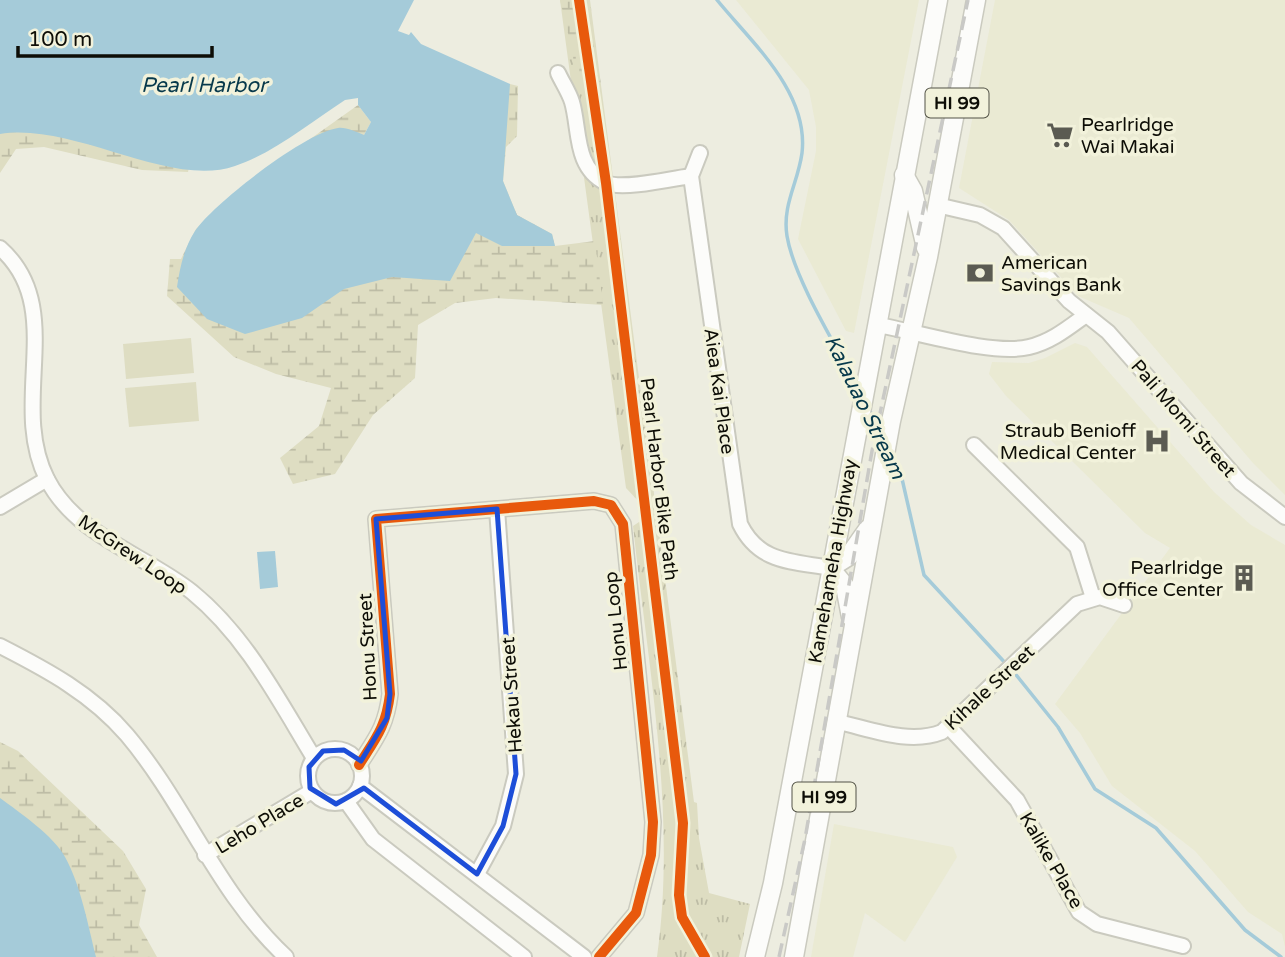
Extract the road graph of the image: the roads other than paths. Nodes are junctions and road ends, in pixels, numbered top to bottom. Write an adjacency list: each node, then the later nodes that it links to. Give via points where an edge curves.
1 (938, 0): 5 (main road, Kamehameha Highway / HI 99)
2 (976, 0): 8 (main road, Kamehameha Highway / HI 99)
3 (558, 72): 7 (street, via 572,100 580,153 589,169 606,183)
4 (700, 153): 7 (street, Aiea Kai Place)
5 (908, 153): 6 (main road, Kamehameha Highway / HI 99); 8 (main road)
6 (904, 175): 10 (main road, via 913,191); 12 (main road, Kamehameha Highway / HI 99)
7 (691, 176): 21 (street, Aiea Kai Place, via 740,524 757,549 771,557)
8 (937, 205): 10 (main road, Kamehameha Highway / HI 99); 11 (street, Pali Momi Street, via 995,222)
9 (0, 248): 15 (street, McGrew Loop, via 18,265 29,286 35,316 33,433)
10 (928, 257): 13 (main road, Kamehameha Highway / HI 99)
11 (1086, 315): 13 (street, via 1050,340 1018,349); 19 (street, Pali Momi Street, via 1108,332 1241,483)
12 (878, 325): 13 (street); 21 (main road, Kamehameha Highway / HI 99)
13 (910, 331): 18 (main road, Kamehameha Highway / HI 99)
14 (974, 445): 22 (street, via 1077,547)
15 (47, 479): 16 (street); 28 (street, McGrew Loop, via 69,511 98,534 155,565 233,632)
16 (0, 507)
17 (497, 509): 20 (street, Honu Loop); 34 (street, Hekau Street, via 516,774 503,825); 39 (street, Honu Loop, via 594,501 611,505 623,524 652,844 636,913)
18 (874, 517): 21 (main road, via 855,549); 24 (main road, Kamehameha Highway / HI 99)
19 (1285, 517)
20 (376, 519): 29 (street, Honu Street, via 390,694 379,737)
21 (830, 568): 24 (main road, via 840,577 848,596); 40 (main road, Kamehameha Highway / HI 99)
22 (1093, 598): 23 (street); 27 (street, Kihale Street, via 1071,609)
23 (1125, 605)
24 (853, 638): 26 (main road, Kamehameha Highway / HI 99)
25 (0, 646): 33 (street, via 54,673 111,719 148,761)
26 (838, 722): 27 (street, Kihale Street, via 918,738); 41 (main road, Kamehameha Highway / HI 99)
27 (949, 727): 35 (street, Kalike Place, via 1017,800 1079,912 1097,923)
28 (314, 758): 29 (street, via 323,751 344,750); 31 (street, via 307,778)
29 (359, 765): 30 (street)
30 (360, 786): 32 (street); 34 (street)
31 (312, 791): 32 (street, via 325,802); 33 (street, Leho Place)
32 (346, 801): 37 (street, via 373,839)
33 (205, 855): 36 (street, via 245,915)
34 (477, 874): 38 (street)
35 (1184, 946)
36 (286, 957)
37 (524, 957)
38 (584, 957)
39 (599, 957)
40 (755, 957)
41 (794, 957)

